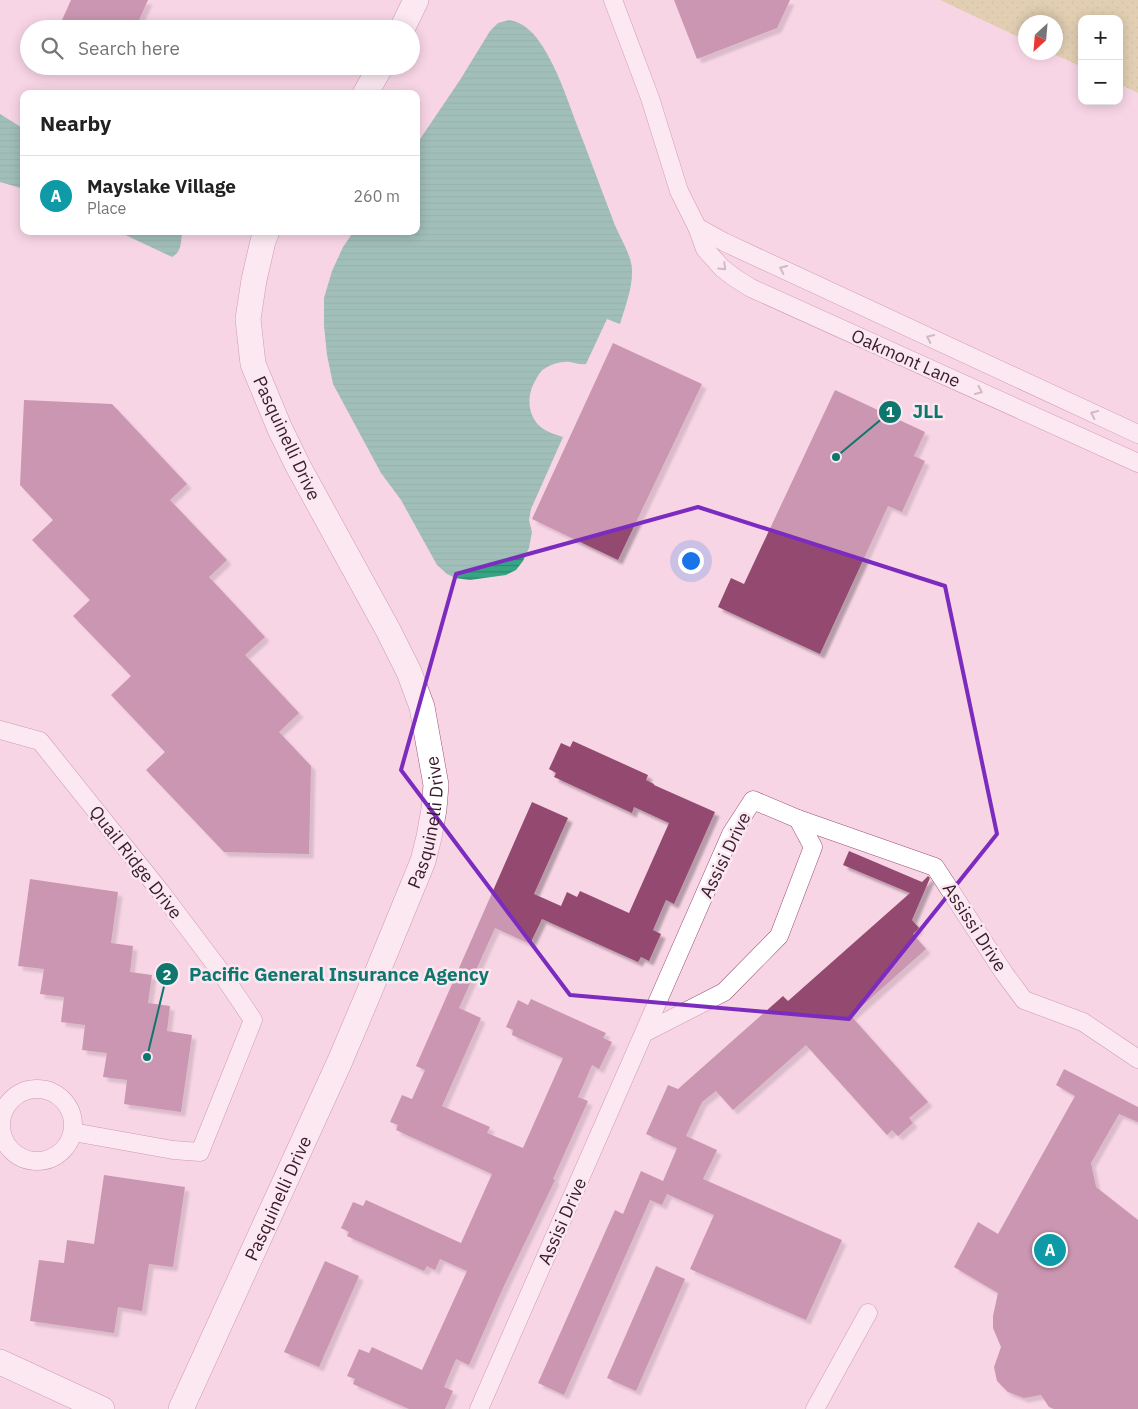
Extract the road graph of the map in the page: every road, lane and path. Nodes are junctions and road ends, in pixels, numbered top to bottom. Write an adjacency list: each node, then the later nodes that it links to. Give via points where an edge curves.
1 (416, 0): 3 (street)
2 (613, 0): 6 (street, Oakmont Lane, via 650,98 679,191)
3 (406, 20)
4 (376, 75): 5 (street)
5 (367, 90)
6 (697, 227): 8 (street, Oakmont Lane, one-way to 6); 9 (street, Oakmont Lane, one-way to 9, via 706,249 722,268 750,288)
7 (265, 235): 18 (street, Pasquinelli Drive, via 248,319 253,364 298,466 409,672 422,707 436,785 423,861 340,1062)
8 (1138, 434)
9 (1138, 463)
10 (0, 730): 14 (street, Quail Ridge Drive, via 40,741 160,891 253,1020 200,1152)
11 (798, 819): 12 (street, via 813,847 779,936 724,992); 12 (street, Assisi Drive, via 753,800 731,834); 13 (street, Assissi Drive, via 935,866 1024,1000 1083,1022)
12 (644, 1033): 19 (street, Assisi Drive)
13 (1138, 1059)
14 (74, 1132): 14 (street, via 68,1104 58,1094 44,1089 30,1089 17,1094 6,1105 1,1118 1,1132 7,1146 17,1156 30,1161 58,1156 68,1146)
15 (868, 1313): 20 (street)
16 (0, 1362): 17 (street)
17 (102, 1409)
18 (181, 1409)
19 (479, 1409)
20 (815, 1409)

